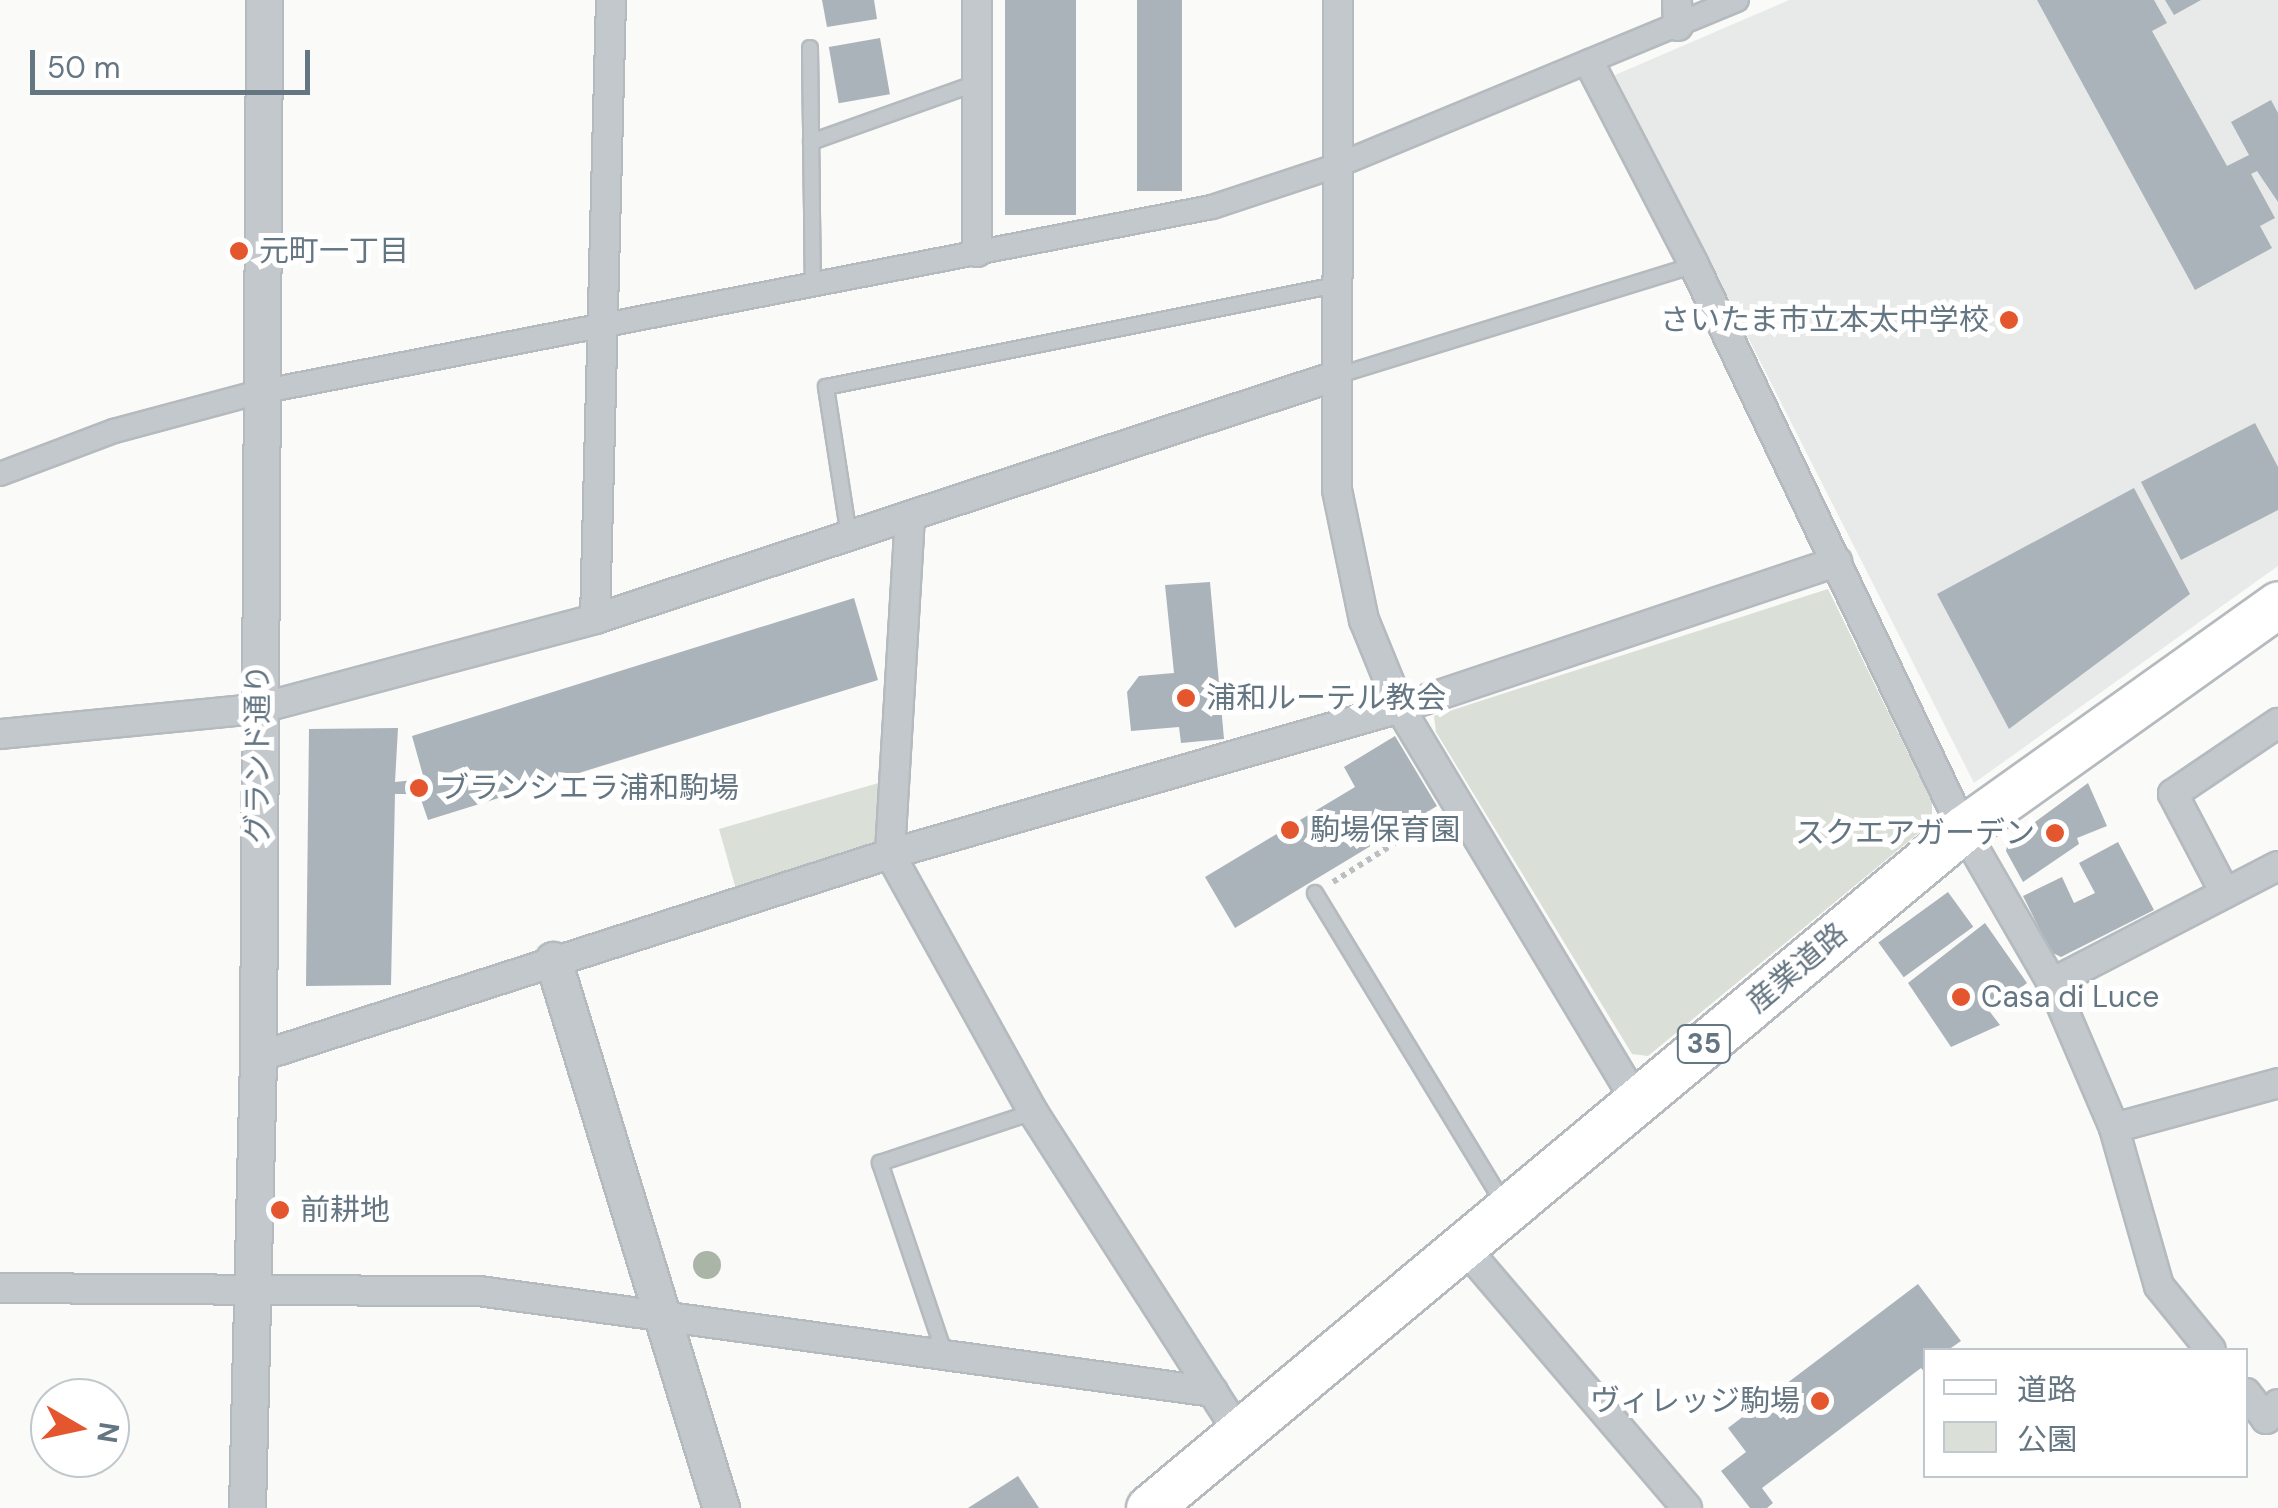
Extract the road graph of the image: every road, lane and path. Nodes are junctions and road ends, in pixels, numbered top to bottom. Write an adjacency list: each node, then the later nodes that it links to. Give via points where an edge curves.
1 (264, 0): 18 (street, グランド通り)
2 (611, 0): 16 (street)
3 (977, 0): 9 (street)
4 (1338, 0): 11 (street)
5 (1737, 0): 6 (street)
6 (1678, 13): 8 (street)
7 (810, 48): 10 (lane)
8 (1590, 64): 11 (street); 13 (street)
9 (976, 83): 10 (lane); 12 (street)
10 (811, 142): 14 (lane)
11 (1336, 166): 12 (street, via 1212,207); 15 (street)
12 (977, 252): 14 (street)
13 (1694, 265): 17 (lane); 22 (street)
14 (813, 284): 16 (street)
15 (1336, 285): 17 (street); 21 (lane, via 826,387)
16 (602, 326): 18 (street); 24 (street)
17 (1333, 377): 20 (street); 26 (street, via 1343,532 1364,620)
18 (260, 392): 19 (street, via 114,431); 25 (street, グランド通り)
19 (0, 474)
20 (910, 516): 21 (street); 31 (street)
21 (848, 536): 24 (street)
22 (1837, 562): 26 (street); 30 (street)
23 (2278, 604): 30 (main road, 産業道路 / 35)
24 (595, 619): 25 (street)
25 (258, 708): 28 (street); 37 (street, グランド通り)
26 (1400, 708): 29 (street); 31 (street)
27 (2278, 723): 34 (street, via 2173,794)
28 (0, 734)
29 (1458, 804): 33 (path); 39 (street)
30 (1963, 830): 36 (street); 39 (main road, 産業道路 / 35)
31 (890, 854): 35 (street); 40 (street)
32 (2278, 866): 34 (street)
33 (1315, 893): 42 (lane)
34 (2225, 893): 36 (street)
35 (553, 960): 37 (street); 46 (street)
36 (2052, 982): 41 (street)
37 (258, 1057): 45 (street, グランド通り)
38 (2278, 1083): 41 (street)
39 (1636, 1101): 42 (main road, 産業道路 / 35)
40 (1034, 1112): 48 (lane, via 880,1163); 49 (street)
41 (2114, 1128): 47 (street, via 2159,1286)
42 (1508, 1210): 43 (main road, 産業道路 / 35)
43 (1464, 1247): 52 (main road, 産業道路 / 35); 56 (street)
44 (0, 1288): 45 (street)
45 (252, 1289): 46 (street, via 479,1291); 53 (street, グランド通り)
46 (662, 1316): 48 (street); 54 (street)
47 (2209, 1348)
48 (946, 1355): 49 (street)
49 (1213, 1392): 52 (street)
50 (2248, 1396): 51 (street, via 2266,1419)
51 (2278, 1404)
52 (1240, 1432): 55 (main road, 産業道路 / 35)
53 (247, 1508)
54 (721, 1508)
55 (1149, 1508)
56 (1688, 1508)

